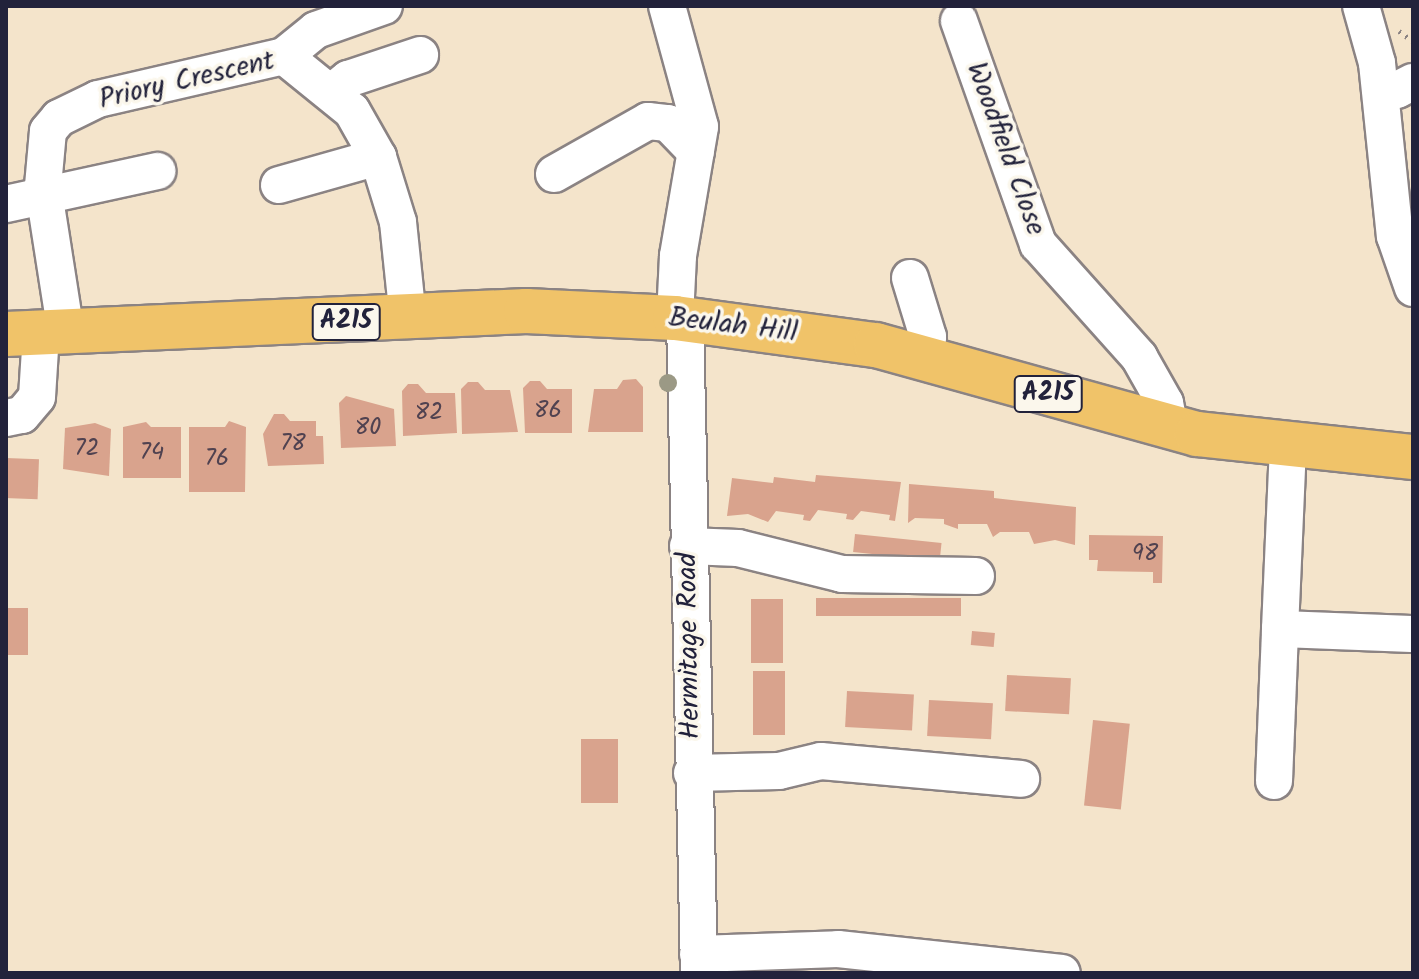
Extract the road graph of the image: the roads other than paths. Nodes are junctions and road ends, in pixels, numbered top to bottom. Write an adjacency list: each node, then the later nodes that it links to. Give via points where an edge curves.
1 (384, 6): 6 (street, via 316,30)
2 (667, 6): 9 (street, Hermitage Road, via 700,127)
3 (1361, 6): 7 (street)
4 (959, 21): 24 (street, Woodfield Close, via 1038,244 1139,357 1165,403)
5 (420, 55): 8 (street, via 348,79)
6 (284, 56): 8 (street, Priory Crescent); 14 (street, Priory Crescent, via 78,106 48,131 42,168)
7 (1396, 86): 15 (street)
8 (332, 92): 10 (street, Priory Crescent, via 352,111)
9 (696, 152): 12 (street, via 668,123 648,121); 20 (street, Hermitage Road, via 678,256)
10 (378, 157): 13 (street); 19 (street, Priory Crescent, via 398,222)
11 (157, 171): 14 (street)
12 (554, 174)
13 (279, 185)
14 (45, 194): 16 (street); 21 (street, Priory Crescent)
15 (1401, 200): 18 (street, via 1395,236)
16 (6, 204)
17 (910, 278): 22 (street, via 928,337)
18 (1413, 288)
19 (408, 319): 20 (main road, Beulah Hill / A215, via 526,311); 21 (main road, Beulah Hill / A215)
20 (680, 319): 22 (main road, Beulah Hill / A215, via 876,345); 27 (street, Hermitage Road)
21 (37, 334): 23 (street, via 37,397 22,415)
22 (922, 357): 24 (main road, Beulah Hill / A215)
23 (6, 418)
24 (1170, 428): 25 (main road, Beulah Hill / A215)
25 (1288, 445): 26 (main road, Beulah Hill / A215); 29 (street)
26 (1413, 457)
27 (688, 546): 28 (street, via 738,548 842,574); 31 (street, Hermitage Road)
28 (976, 576)
29 (1280, 629): 30 (street); 33 (street)
30 (1413, 634)
31 (692, 773): 32 (street, via 779,771 821,761); 34 (street, Hermitage Road)
32 (1021, 779)
33 (1274, 781)
34 (698, 963): 35 (street, via 838,949)
35 (1062, 973)

